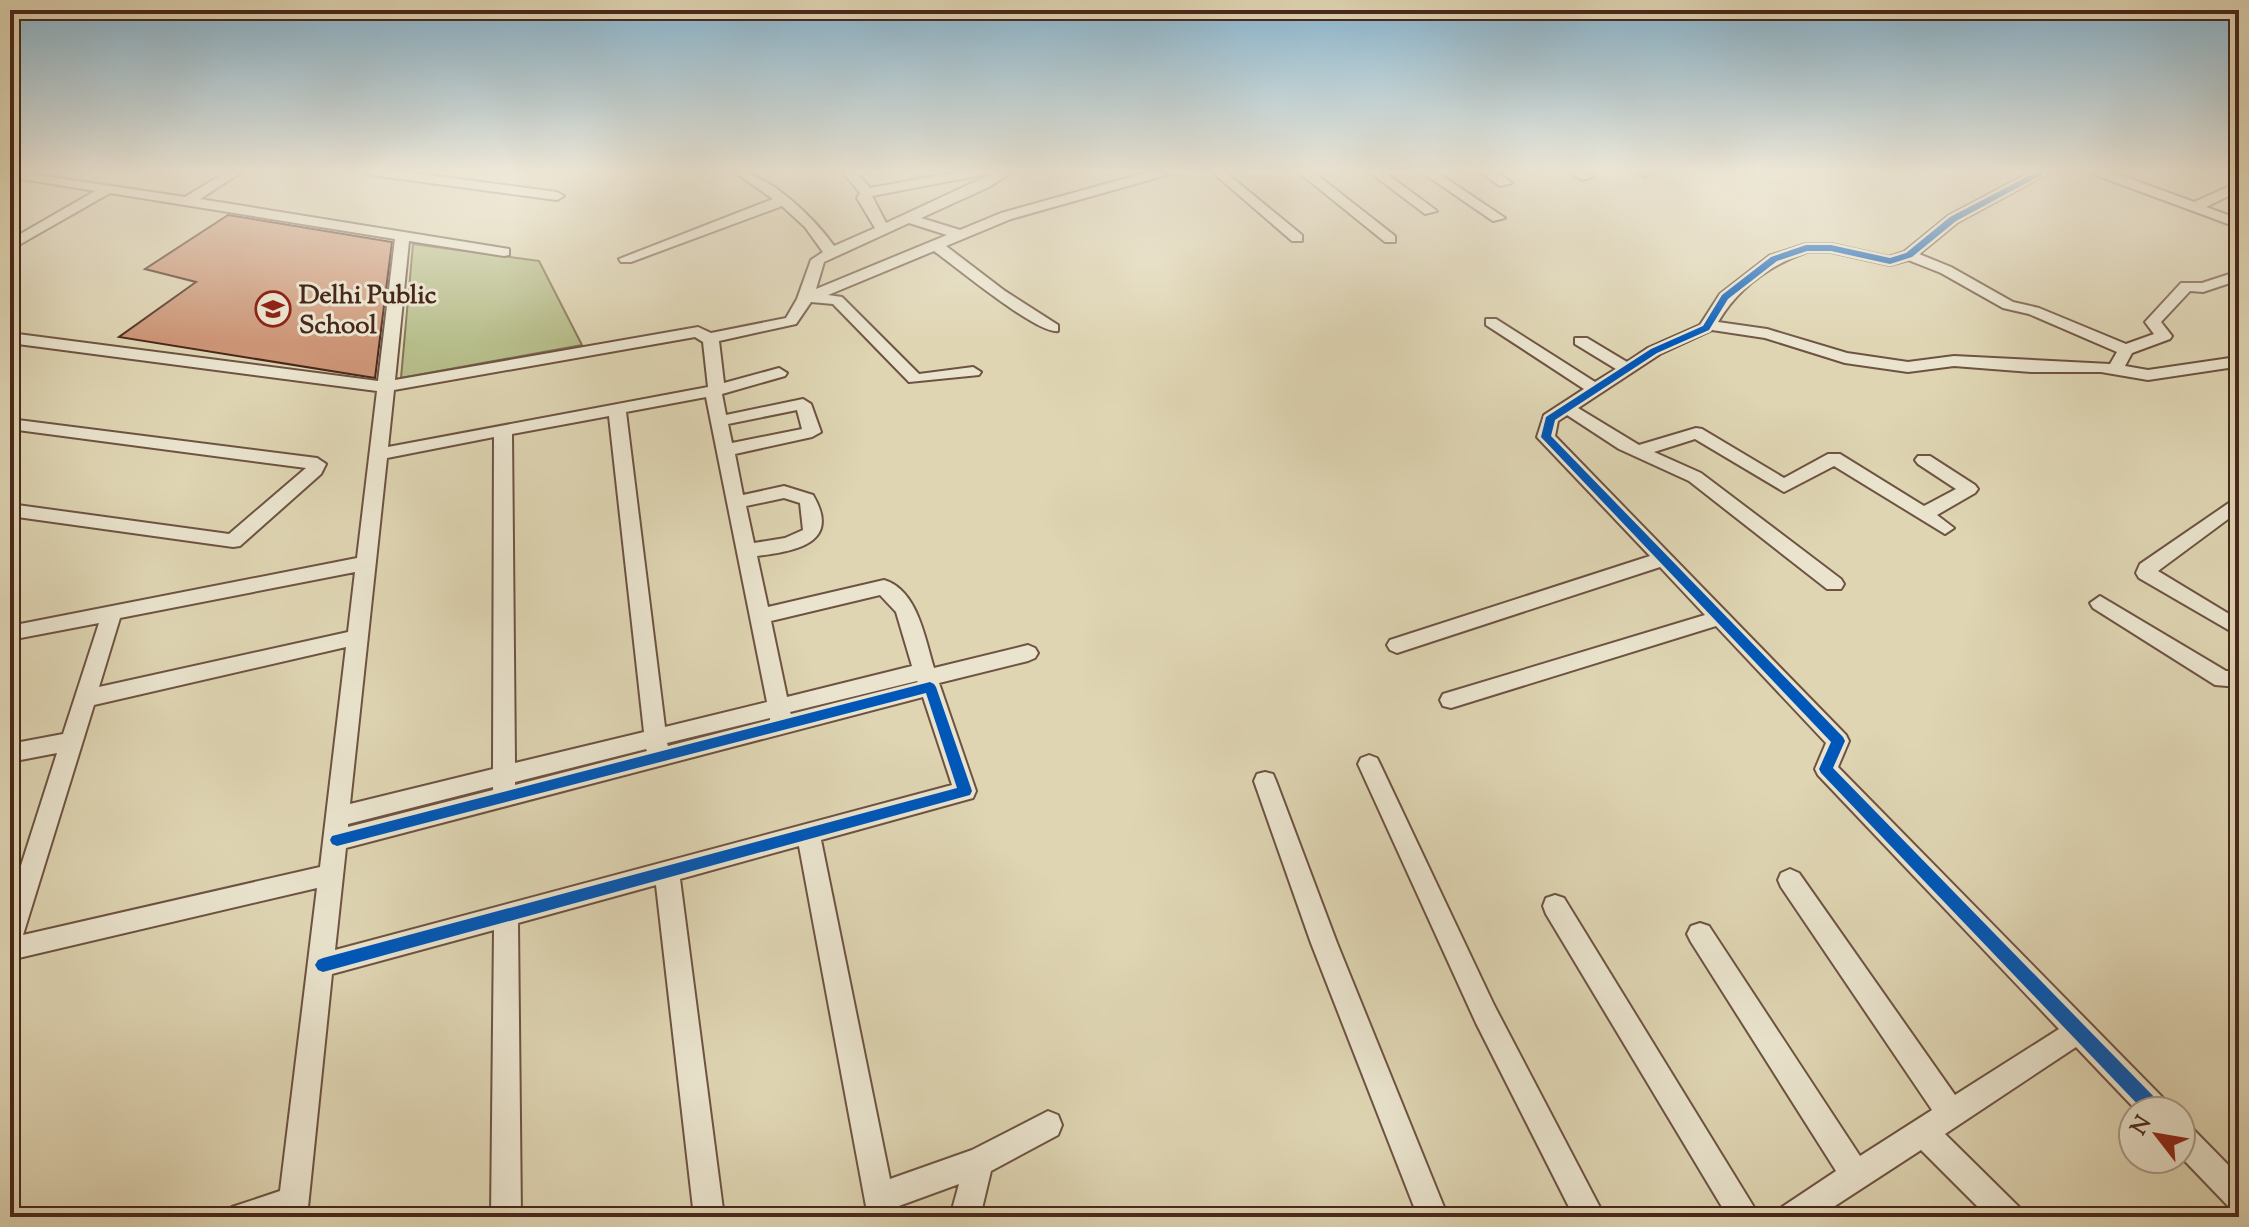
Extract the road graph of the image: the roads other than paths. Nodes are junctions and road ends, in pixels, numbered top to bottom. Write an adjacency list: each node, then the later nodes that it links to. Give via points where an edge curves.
1 (40, 228): 16 (street)
2 (367, 228): 11 (street)
3 (708, 228): 20 (street)
4 (816, 228): 18 (street)
5 (882, 228): 18 (street)
6 (940, 228): 12 (street)
7 (977, 228): 12 (street)
8 (1285, 228): 13 (street)
9 (1376, 228): 14 (street)
10 (1942, 228): 19 (street)
11 (403, 234): 17 (street); 35 (street)
12 (961, 235): 15 (street)
13 (1297, 238)
14 (1390, 239)
15 (936, 245): 22 (street); 25 (street)
16 (10, 246)
17 (504, 252)
18 (831, 253): 22 (street, via 818,260)
19 (1909, 255): 24 (street, via 1890,261 1806,248 1774,259 1725,297); 29 (street, via 2008,305)
20 (626, 259)
21 (2239, 275): 32 (street, via 2203,288 2186,286 2153,322 2164,336 2126,350)
22 (805, 299): 27 (street, via 791,321); 33 (street, via 837,300 915,379)
23 (1491, 322): 36 (street)
24 (1708, 325): 31 (street); 32 (street, via 1767,334 1845,358 1908,367 1954,361)
25 (1053, 328)
26 (10, 338): 35 (street)
27 (710, 338): 35 (street, via 698,332); 37 (street)
28 (1581, 341): 31 (street)
29 (2121, 348)
30 (2239, 367): 32 (street, via 2230,363 2148,375)
31 (1627, 369): 36 (street)
32 (2115, 369)
33 (973, 372)
34 (779, 373): 37 (street)
35 (385, 387): 45 (street)
36 (1595, 389): 38 (street)
37 (715, 390): 39 (street); 40 (street)
38 (1567, 408): 44 (street); 53 (street, via 1550,419 1546,437)
39 (617, 409): 42 (street); 71 (street)
40 (720, 421): 43 (street); 43 (street, via 803,404 812,432)
41 (10, 424): 49 (street, via 317,464 233,541)
42 (503, 431): 45 (street); 75 (street)
43 (726, 450): 47 (street)
44 (1638, 451): 50 (street, via 1696,433 1784,486 1834,458); 55 (street, via 1695,477)
45 (377, 454): 54 (street)
46 (1924, 460): 50 (street, via 1969,489)
47 (737, 502): 52 (street); 52 (street, via 784,492 807,499 811,508 812,532 807,537)
48 (2239, 502): 60 (street, via 2146,573)
49 (10, 510)
50 (1924, 514): 51 (street)
51 (1945, 528)
52 (747, 551): 58 (street)
53 (1663, 559): 59 (street); 63 (street)
54 (365, 563): 57 (street); 62 (street)
55 (1834, 584)
56 (2100, 603): 66 (street, via 2222,679)
57 (112, 613): 61 (street); 67 (street)
58 (761, 616): 65 (street, via 884,587 905,609); 69 (street)
59 (1719, 618): 68 (street); 88 (street, via 1838,741 1826,769)
60 (2239, 629)
61 (10, 633)
62 (357, 637): 67 (street); 76 (street)
63 (1397, 645)
64 (1028, 653): 65 (street)
65 (927, 679): 69 (street); 77 (street, via 965,791)
66 (2239, 679)
67 (86, 698): 70 (street)
68 (1451, 700)
69 (781, 717): 71 (street)
70 (73, 741): 72 (street); 81 (street)
71 (657, 748): 75 (street)
72 (10, 753)
73 (1369, 764): 104 (street, via 1485,1014)
74 (1265, 781): 103 (street)
75 (504, 786): 76 (street)
76 (336, 829): 79 (street)
77 (808, 833): 78 (street); 97 (street)
78 (667, 872): 83 (street); 101 (street)
79 (333, 874): 86 (street); 87 (street)
80 (1790, 880): 90 (street)
81 (18, 885): 85 (street)
82 (1555, 906): 105 (street)
83 (506, 915): 87 (street); 100 (street)
84 (1700, 934): 95 (street)
85 (10, 936)
86 (10, 949)
87 (323, 965): 98 (street)
88 (2078, 1031): 89 (street); 90 (street)
89 (2140, 1095)
90 (1951, 1114): 92 (street)
91 (1048, 1125): 94 (street)
92 (1923, 1132): 95 (street); 107 (street)
93 (2197, 1154): 96 (street)
94 (979, 1162): 97 (street); 102 (street)
95 (1855, 1175): 106 (street)
96 (2239, 1197)
97 (881, 1207)
98 (293, 1209): 99 (street)
99 (242, 1217)
100 (506, 1217)
101 (709, 1217)
102 (965, 1217)
103 (1433, 1217)
104 (1590, 1217)
105 (1745, 1217)
106 (1792, 1217)
107 (2009, 1217)

